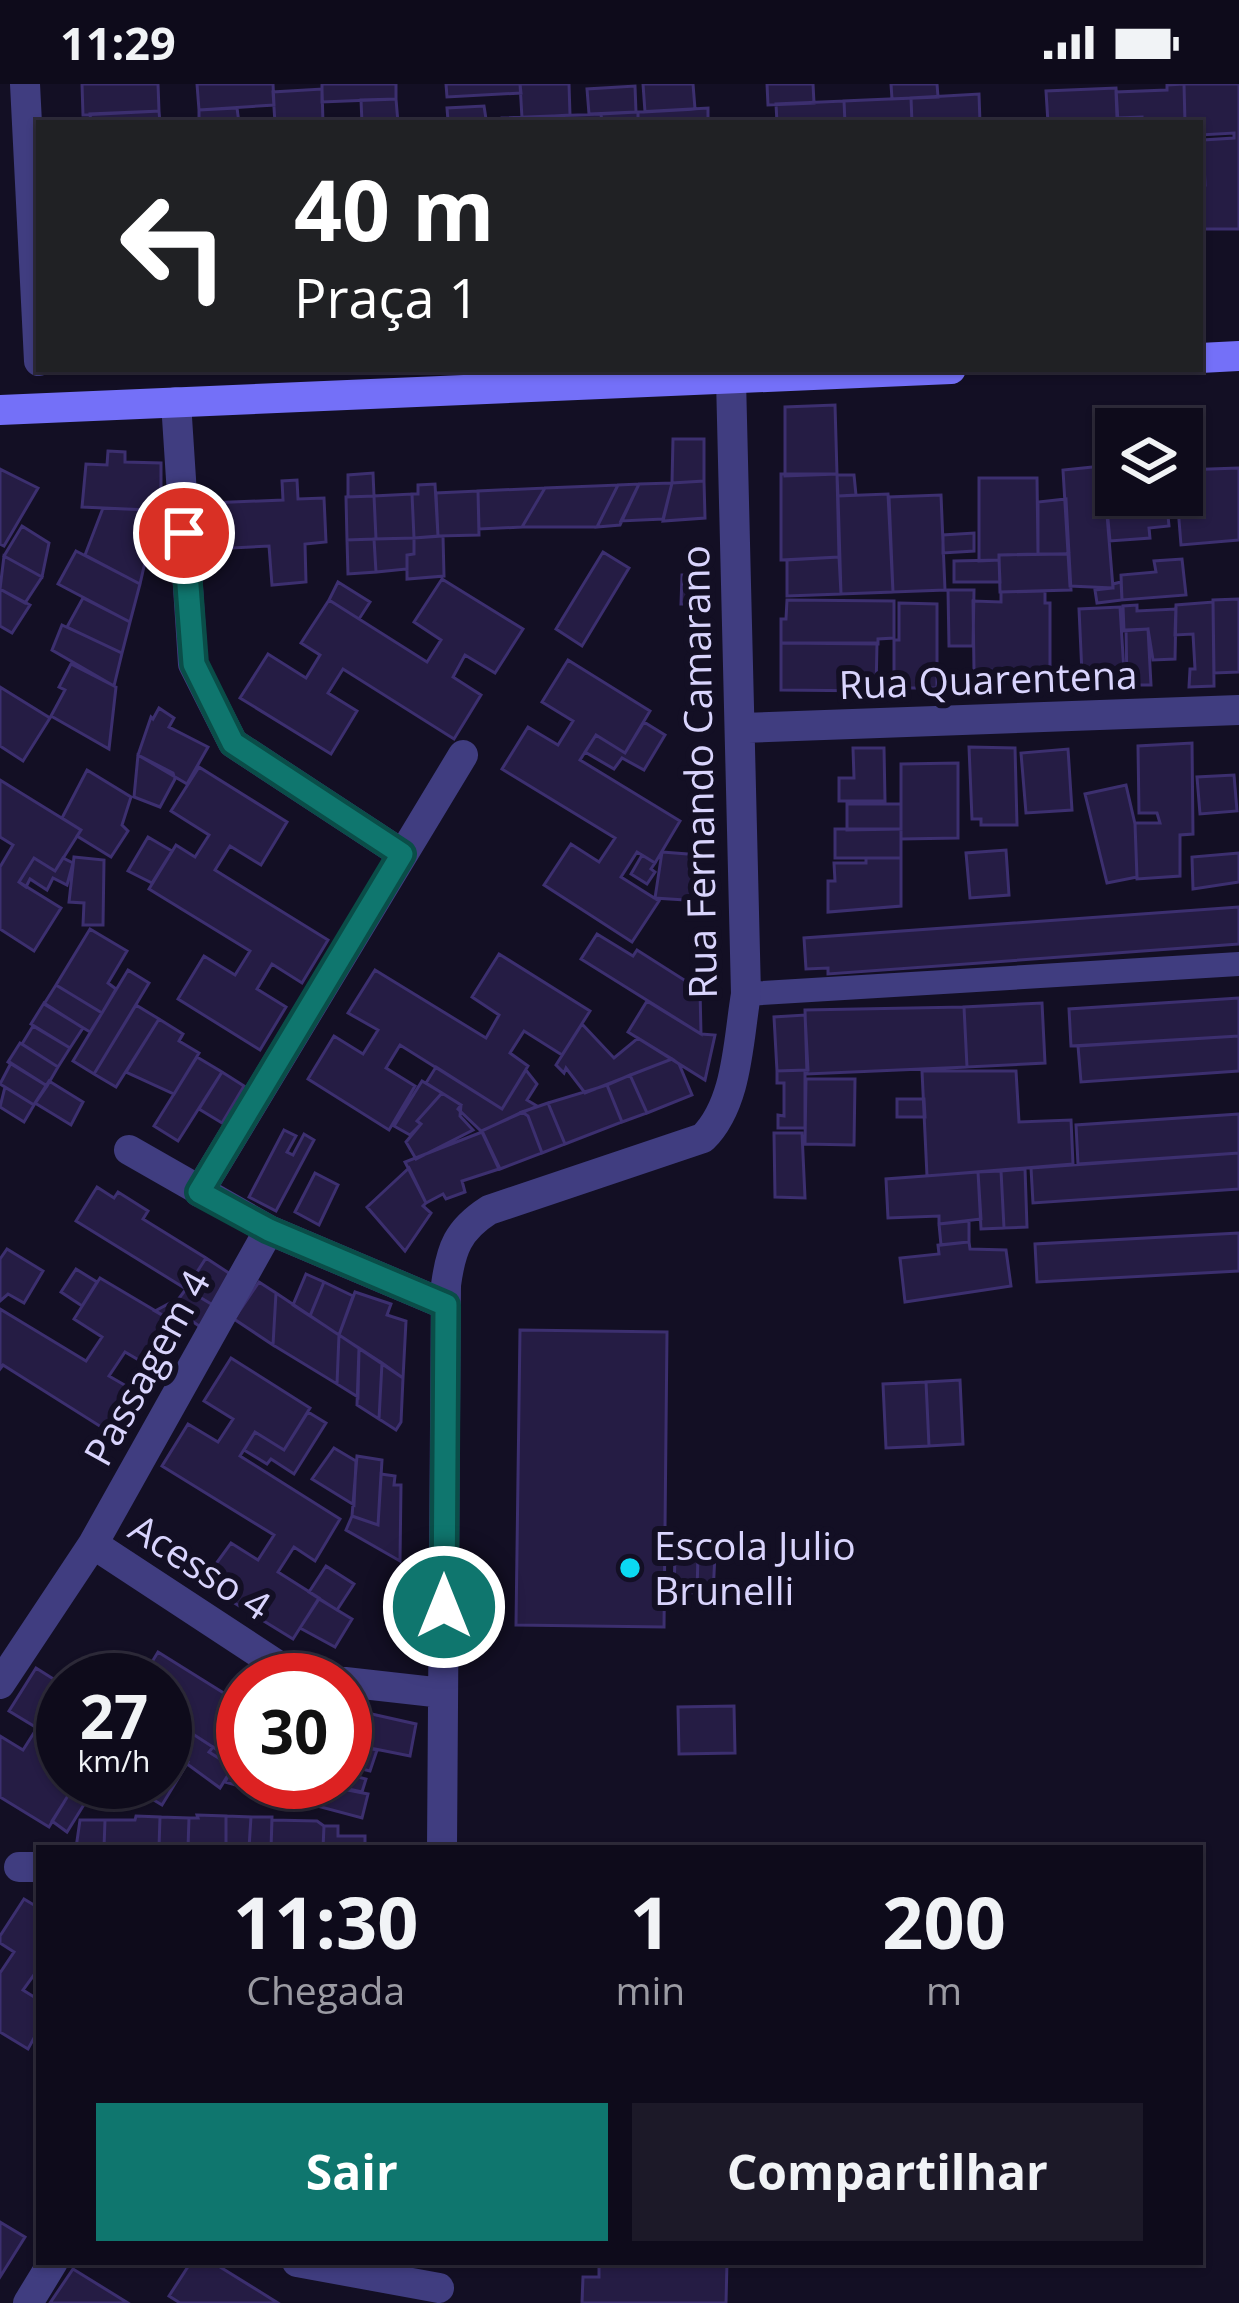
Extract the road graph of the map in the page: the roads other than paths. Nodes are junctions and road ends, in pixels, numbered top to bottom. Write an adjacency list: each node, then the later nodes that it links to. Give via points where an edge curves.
1 (25, 84): 2 (street)
2 (36, 305)
3 (1239, 356): 4 (main road)
4 (1203, 358)
5 (39, 372): 9 (street)
6 (885, 372): 7 (main road)
7 (731, 379): 8 (main road); 12 (street, Rua Fernando Camarano)
8 (176, 402): 9 (main road); 14 (street, via 194,664 233,743)
9 (41, 407): 10 (main road)
10 (0, 410)
11 (1239, 710): 12 (street, Rua Quarentena)
12 (740, 728): 16 (street, Rua Fernando Camarano)
13 (463, 755): 14 (street)
14 (402, 854): 18 (street)
15 (1239, 964): 16 (lane)
16 (746, 994): 20 (street, Rua Fernando Camarano, via 721,1120 704,1138 489,1210 465,1226 449,1260)
17 (129, 1150): 18 (street)
18 (199, 1192): 19 (street)
19 (269, 1230): 20 (street); 21 (street, Passagem 4)
20 (446, 1305): 25 (street, Rua Fernando Camarano)
21 (94, 1544): 22 (street, Acesso 4); 23 (street, Passagem 4)
22 (259, 1653)
23 (0, 1684)
24 (372, 1685): 25 (street)
25 (443, 1693): 26 (street, Rua Fernando Camarano)
26 (442, 1845)
27 (51, 2265): 30 (street)
28 (316, 2265): 29 (street)
29 (439, 2284)
30 (28, 2303)

